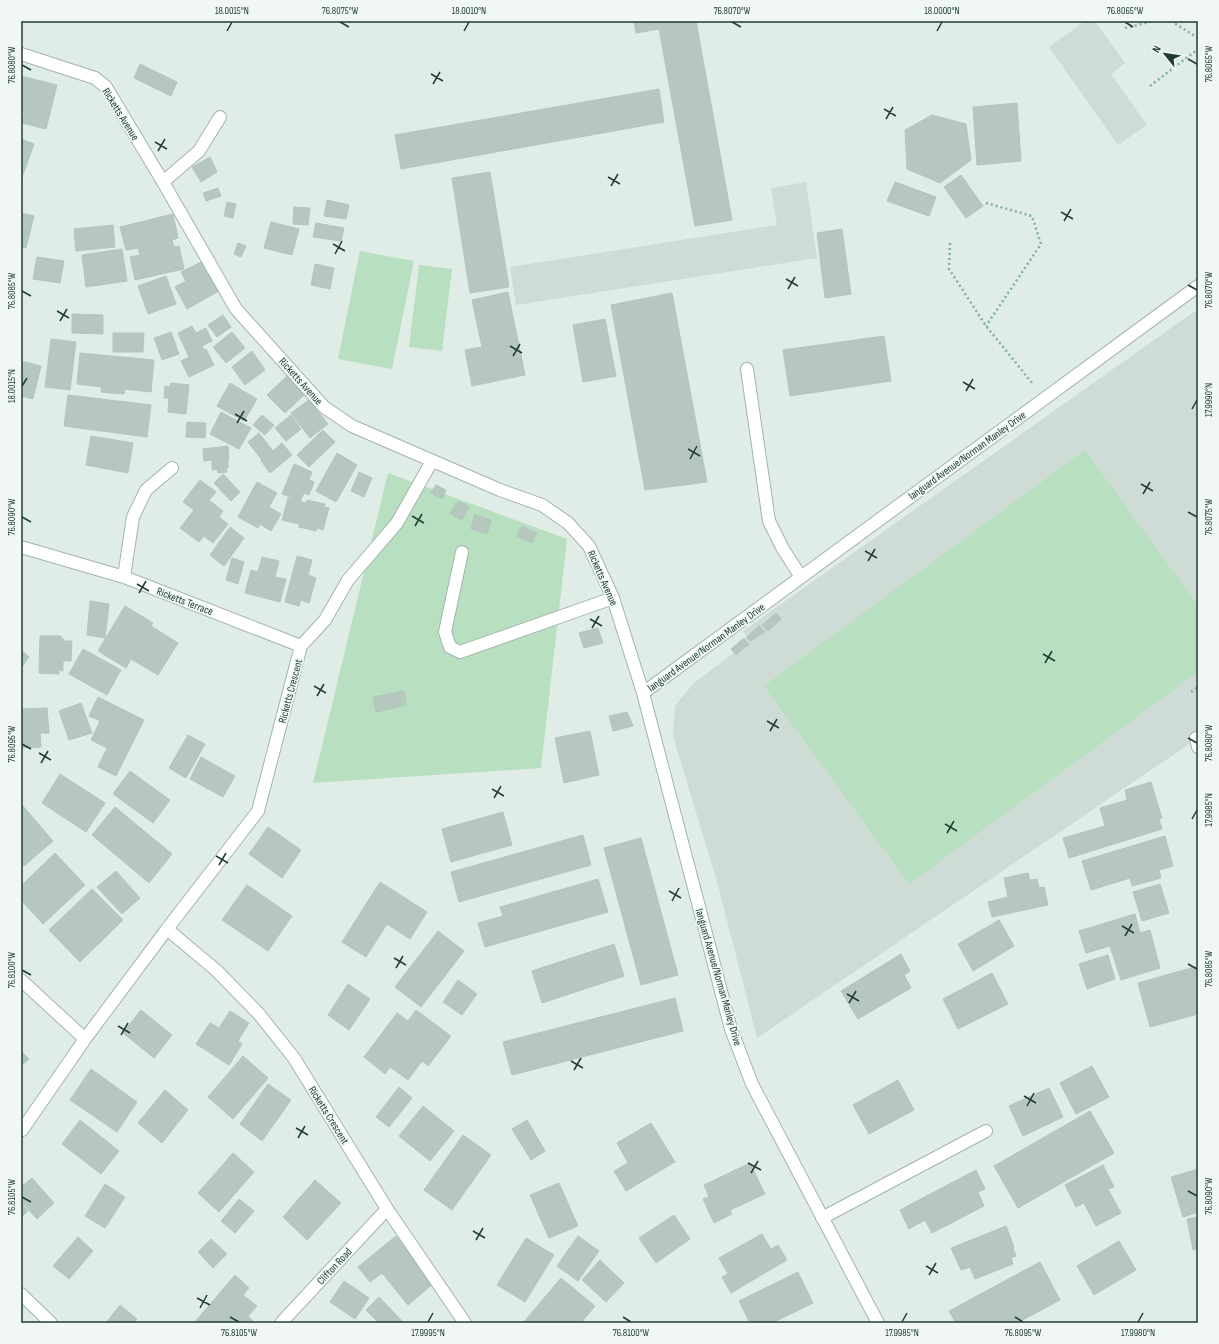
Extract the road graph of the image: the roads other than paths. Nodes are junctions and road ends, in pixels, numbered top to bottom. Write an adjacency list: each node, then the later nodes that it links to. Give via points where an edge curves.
1 (21, 54): 3 (street, Ricketts Avenue, via 95,78 106,87)
2 (220, 117): 3 (street, via 199,151)
3 (162, 182): 6 (street, Ricketts Avenue, via 236,309 324,407 352,426)
4 (1198, 286): 11 (street, languard Avenue/Norman Manley Drive)
5 (747, 369): 11 (street, via 769,521 782,550)
6 (432, 461): 12 (street, Ricketts Avenue, via 542,505 568,523 589,546); 13 (street, Ricketts Crescent, via 397,523 348,580 325,620)
7 (172, 468): 10 (street, via 146,490 133,516)
8 (21, 547): 10 (street, Ricketts Terrace)
9 (462, 552): 12 (street, via 446,632 450,647 460,652)
10 (124, 577): 13 (street, Ricketts Terrace)
11 (801, 577): 14 (street, languard Avenue/Norman Manley Drive)
12 (613, 598): 14 (street, Ricketts Avenue)
13 (301, 646): 15 (street, Ricketts Crescent, via 258,812)
14 (643, 693): 21 (street, languard Avenue/Norman Manley Drive, via 731,1029 752,1084)
15 (167, 930): 17 (street, Ricketts Crescent); 20 (street, Ricketts Crescent, via 217,971 258,1013 294,1058)
16 (21, 980): 17 (street)
17 (85, 1039): 18 (street, Ricketts Crescent)
18 (22, 1130)
19 (986, 1131): 21 (street)
20 (387, 1209): 24 (street, Clifton Road); 25 (street, Ricketts Crescent)
21 (822, 1218): 26 (street, languard Avenue/Norman Manley Drive)
22 (21, 1294): 23 (street)
23 (51, 1323)
24 (281, 1323)
25 (465, 1323)
26 (878, 1323)

